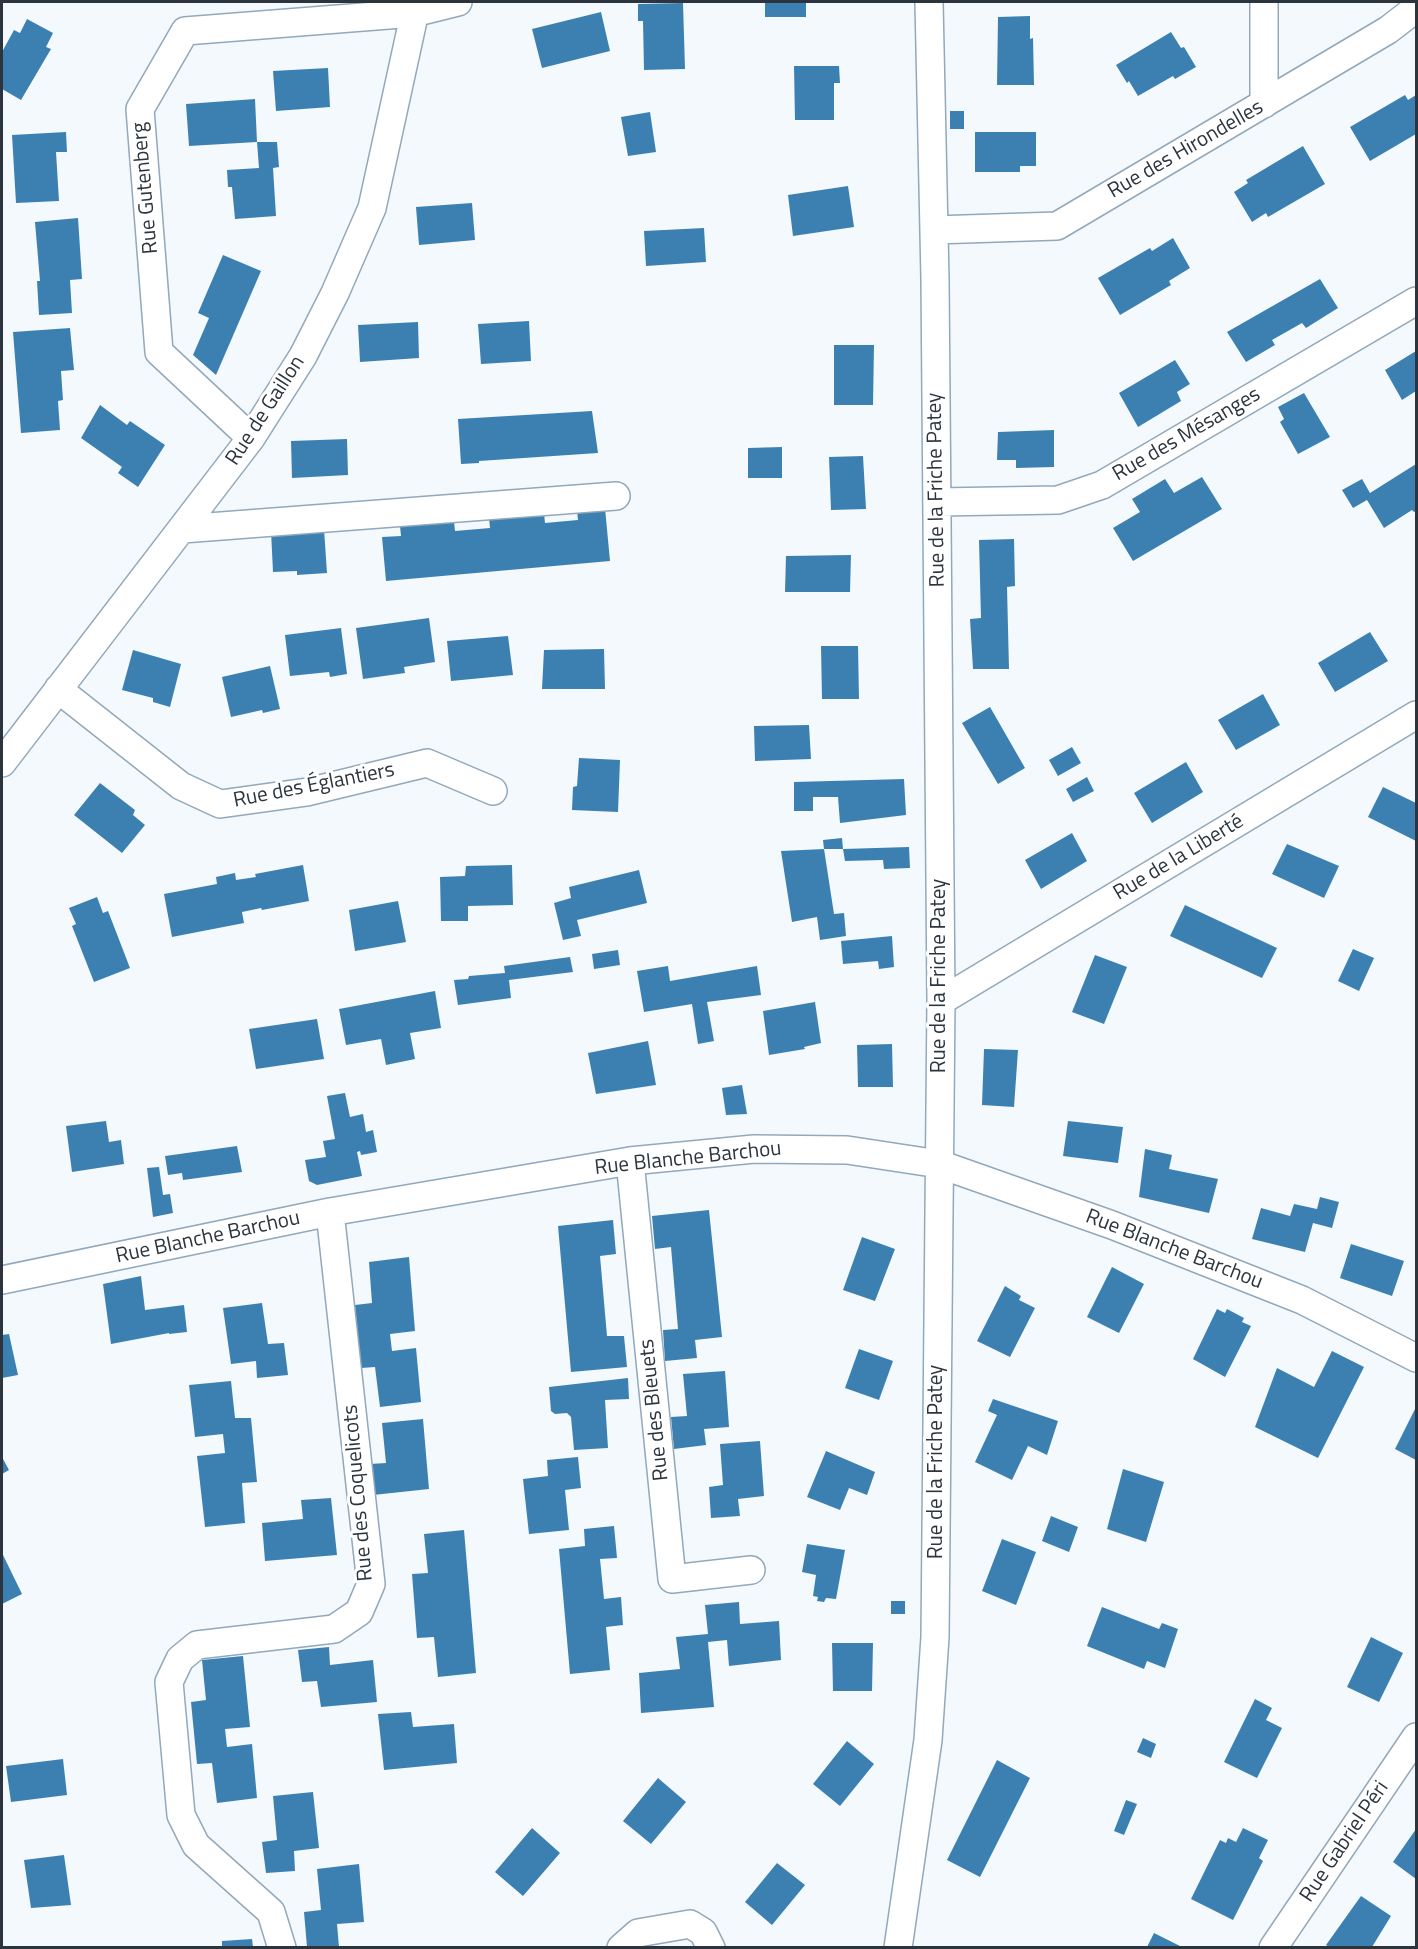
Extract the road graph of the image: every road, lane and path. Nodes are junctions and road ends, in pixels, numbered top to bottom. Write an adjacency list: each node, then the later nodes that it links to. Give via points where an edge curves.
1 (458, 2): 5 (street)
2 (929, 2): 7 (street, Rue de la Friche Patey)
3 (1264, 2): 6 (street)
4 (1416, 5): 6 (street, Rue des Hirondelles, via 1388,30)
5 (415, 7): 9 (street, Rue de Gaillon, via 372,208 303,356); 9 (street, Rue Gutenberg, via 185,31 140,109 159,352)
6 (1264, 104): 7 (street, Rue des Hirondelles, via 1057,226)
7 (934, 230): 11 (street, Rue de la Friche Patey)
8 (1416, 301): 11 (street, Rue des Mésanges, via 1102,485 1058,500)
9 (251, 438): 12 (street, Rue de Gaillon)
10 (616, 496): 12 (street)
11 (938, 502): 17 (street, Rue de la Friche Patey)
12 (182, 530): 13 (street, Rue de Gaillon)
13 (58, 689): 15 (street, Rue de Gaillon); 16 (street, Rue des Églantiers, via 181,786 220,804 307,792 427,763)
14 (1416, 715): 17 (street, Rue de la Liberté)
15 (2, 764)
16 (493, 791)
17 (941, 1001): 19 (street, Rue de la Friche Patey)
18 (630, 1161): 19 (street, Rue Blanche Barchou, via 754,1149 835,1149); 20 (street, Rue Blanche Barchou); 23 (street, Rue des Bleuets, via 672,1579)
19 (939, 1164): 22 (street, Rue Blanche Barchou, via 1112,1225 1302,1300); 28 (street, Rue de la Friche Patey, via 935,1637 928,1740)
20 (330, 1212): 21 (street, Rue Blanche Barchou); 25 (street, Rue des Coquelicots, via 371,1584 359,1612 334,1629 197,1646 180,1659 169,1682 181,1815 196,1845 271,1912)
21 (2, 1280)
22 (1416, 1358)
23 (751, 1570)
24 (1416, 1737): 29 (street, Rue Gabriel Péri)
25 (282, 1947)
26 (621, 1947): 27 (street, via 638,1933 690,1924 703,1932)
27 (711, 1947)
28 (898, 1947)
29 (1273, 1947)

